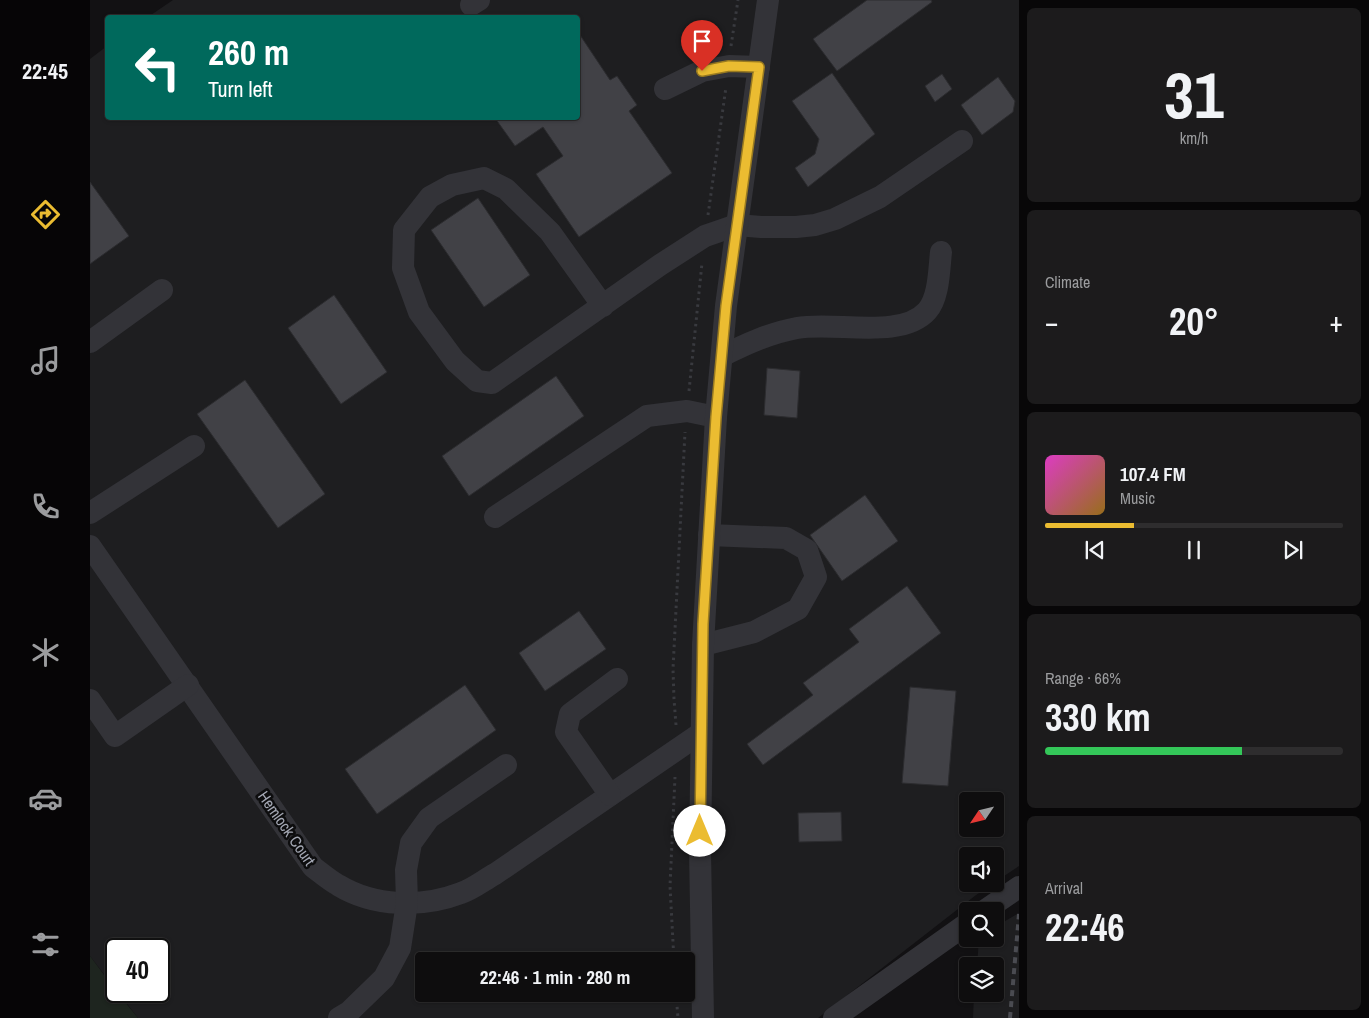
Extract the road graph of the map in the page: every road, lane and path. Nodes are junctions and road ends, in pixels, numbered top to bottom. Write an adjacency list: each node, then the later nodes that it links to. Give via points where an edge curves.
1 (768, 0): 2 (street)
2 (759, 67): 3 (street, via 729,66 702,71); 5 (street)
3 (665, 89)
4 (962, 141): 5 (street, via 880,197 835,219 796,227)
5 (737, 225): 8 (street, via 705,236); 10 (street)
6 (942, 252): 10 (street, via 935,298 919,319 907,325 799,328 771,334)
7 (162, 290): 9 (street)
8 (603, 306): 8 (street, via 492,384 477,381 455,361 419,312 403,268 404,230 430,197 452,185 484,178 506,189 550,232)
9 (90, 342)
10 (722, 356): 11 (street)
11 (716, 417): 14 (street, via 687,411 647,416); 15 (street)
12 (194, 446): 13 (street)
13 (90, 514)
14 (495, 517)
15 (709, 535): 17 (street); 17 (street, via 786,538 807,550 816,577 798,608 754,632)
16 (90, 546): 19 (street, Hemlock Court)
17 (703, 645): 21 (street)
18 (617, 679): 23 (street, via 570,714 566,732)
19 (188, 685): 20 (street, via 115,736); 26 (street, Hemlock Court, via 313,867 339,886 362,896)
20 (90, 700)
21 (701, 733): 23 (street, Hemlock Court); 31 (street)
22 (506, 765): 26 (street, via 428,818 411,842 406,870)
23 (610, 795): 26 (street, Hemlock Court, via 462,893)
24 (1019, 887): 25 (street)
25 (997, 902)
26 (407, 903): 29 (street, via 400,948 384,978)
27 (959, 929): 32 (street)
28 (677, 1002): 30 (path)
29 (339, 1018)
30 (678, 1018)
31 (703, 1018)
32 (834, 1018)

